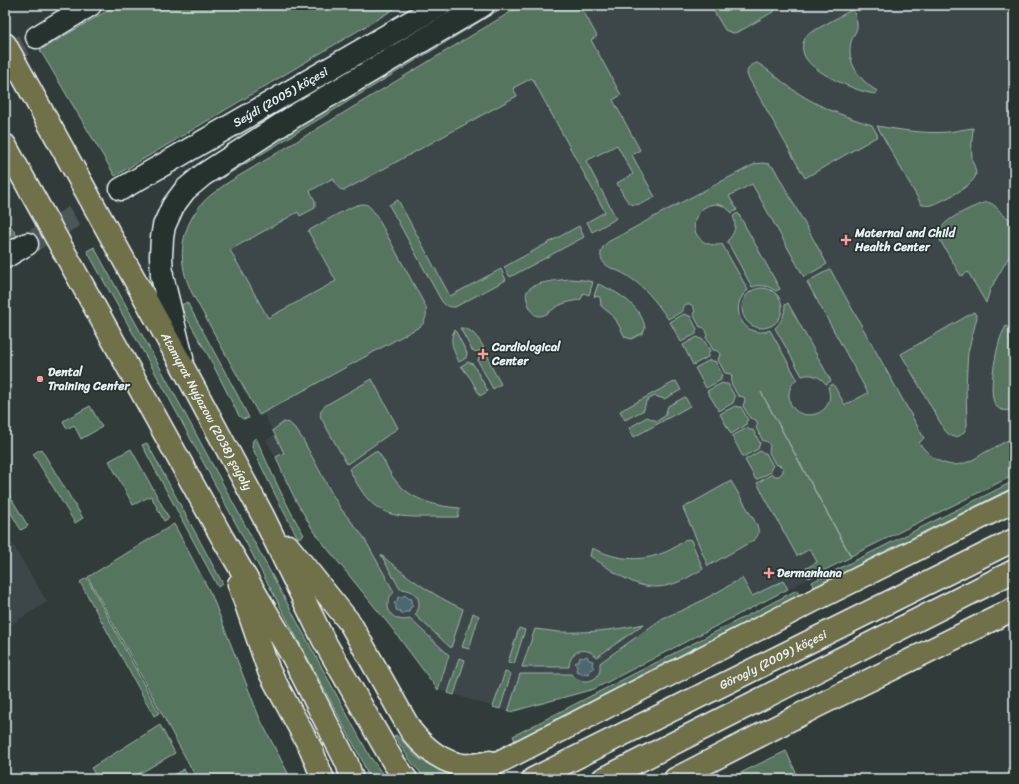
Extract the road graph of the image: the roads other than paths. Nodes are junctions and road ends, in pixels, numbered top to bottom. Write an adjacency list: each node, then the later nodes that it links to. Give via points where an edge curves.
1 (90, 5): 4 (street)
2 (440, 5): 7 (street, Seýdi (2005) köçesi)
3 (483, 5): 10 (street, via 296,115 203,175 185,190 173,206 164,226 161,256 162,276)
4 (37, 36)
5 (5, 44): 10 (main road, Atamyrat Nyýazow (2038) şaýoly)
6 (5, 146): 13 (main road)
7 (121, 189)
8 (27, 244): 9 (street)
9 (5, 257)
10 (185, 371): 12 (main road, Atamyrat Nyýazow (2038) şaýoly)
11 (1014, 501): 17 (main road)
12 (263, 516): 17 (main road, via 350,623 419,741 431,752 462,765 488,762); 20 (main road, Atamyrat Nyýazow (2038) şaýoly, via 324,639 394,763)
13 (223, 539): 18 (main road, via 269,671 311,749); 19 (main road, via 293,657 347,763)
14 (1014, 540): 23 (main road, Görogly (2009) köçesi)
15 (1014, 571): 24 (main road)
16 (1014, 609): 25 (main road)
17 (512, 755): 21 (main road); 22 (main road)
18 (323, 779)
19 (352, 779)
20 (406, 779)
21 (466, 779)
22 (498, 779)
23 (533, 779)
24 (603, 779)
25 (675, 779)

